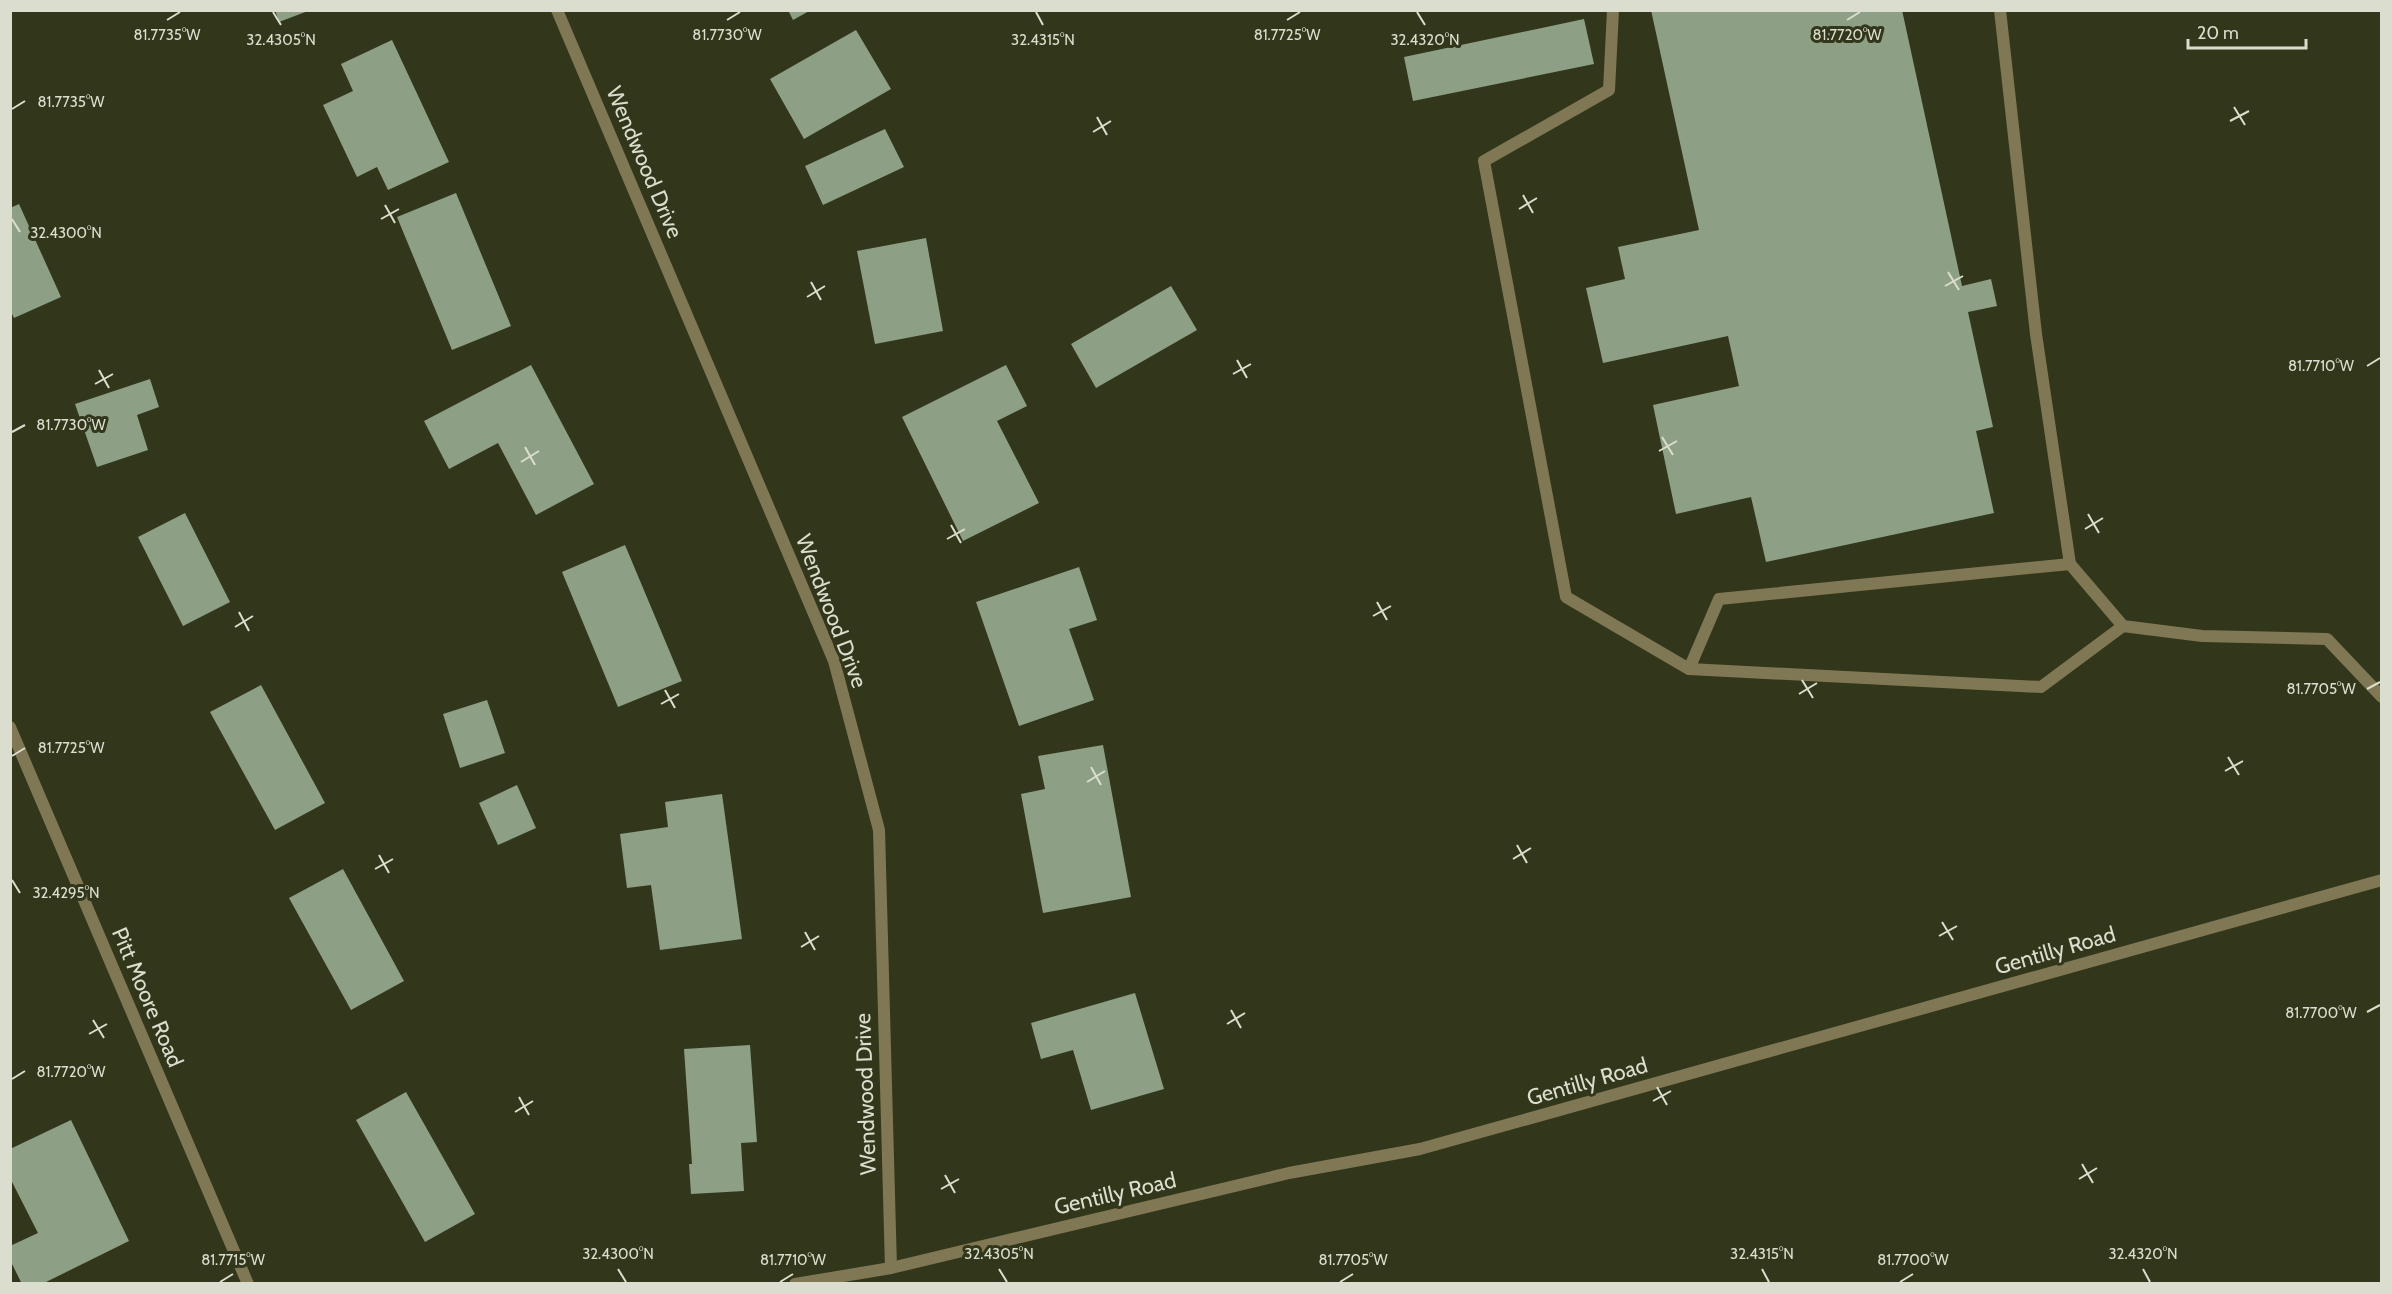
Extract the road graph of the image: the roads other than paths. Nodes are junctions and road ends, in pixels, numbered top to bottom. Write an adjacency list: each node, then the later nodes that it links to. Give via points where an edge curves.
1 (557, 10): 10 (street, Wendwood Drive, via 834,661 879,830)
2 (1613, 10): 6 (street, via 1609,90 1484,160 1566,597)
3 (2000, 10): 4 (street, via 2036,334)
4 (2070, 564): 5 (street); 6 (street, via 1719,599)
5 (2123, 626): 6 (street, via 2041,687); 7 (street, via 2202,636 2327,639)
6 (1689, 669)
7 (2382, 697)
8 (10, 727): 11 (street, Pitt Moore Road)
9 (2382, 880): 10 (street, Gentilly Road, via 1420,1149 1288,1173)
10 (891, 1268): 12 (street, Gentilly Road)
11 (248, 1284)
12 (795, 1284)

